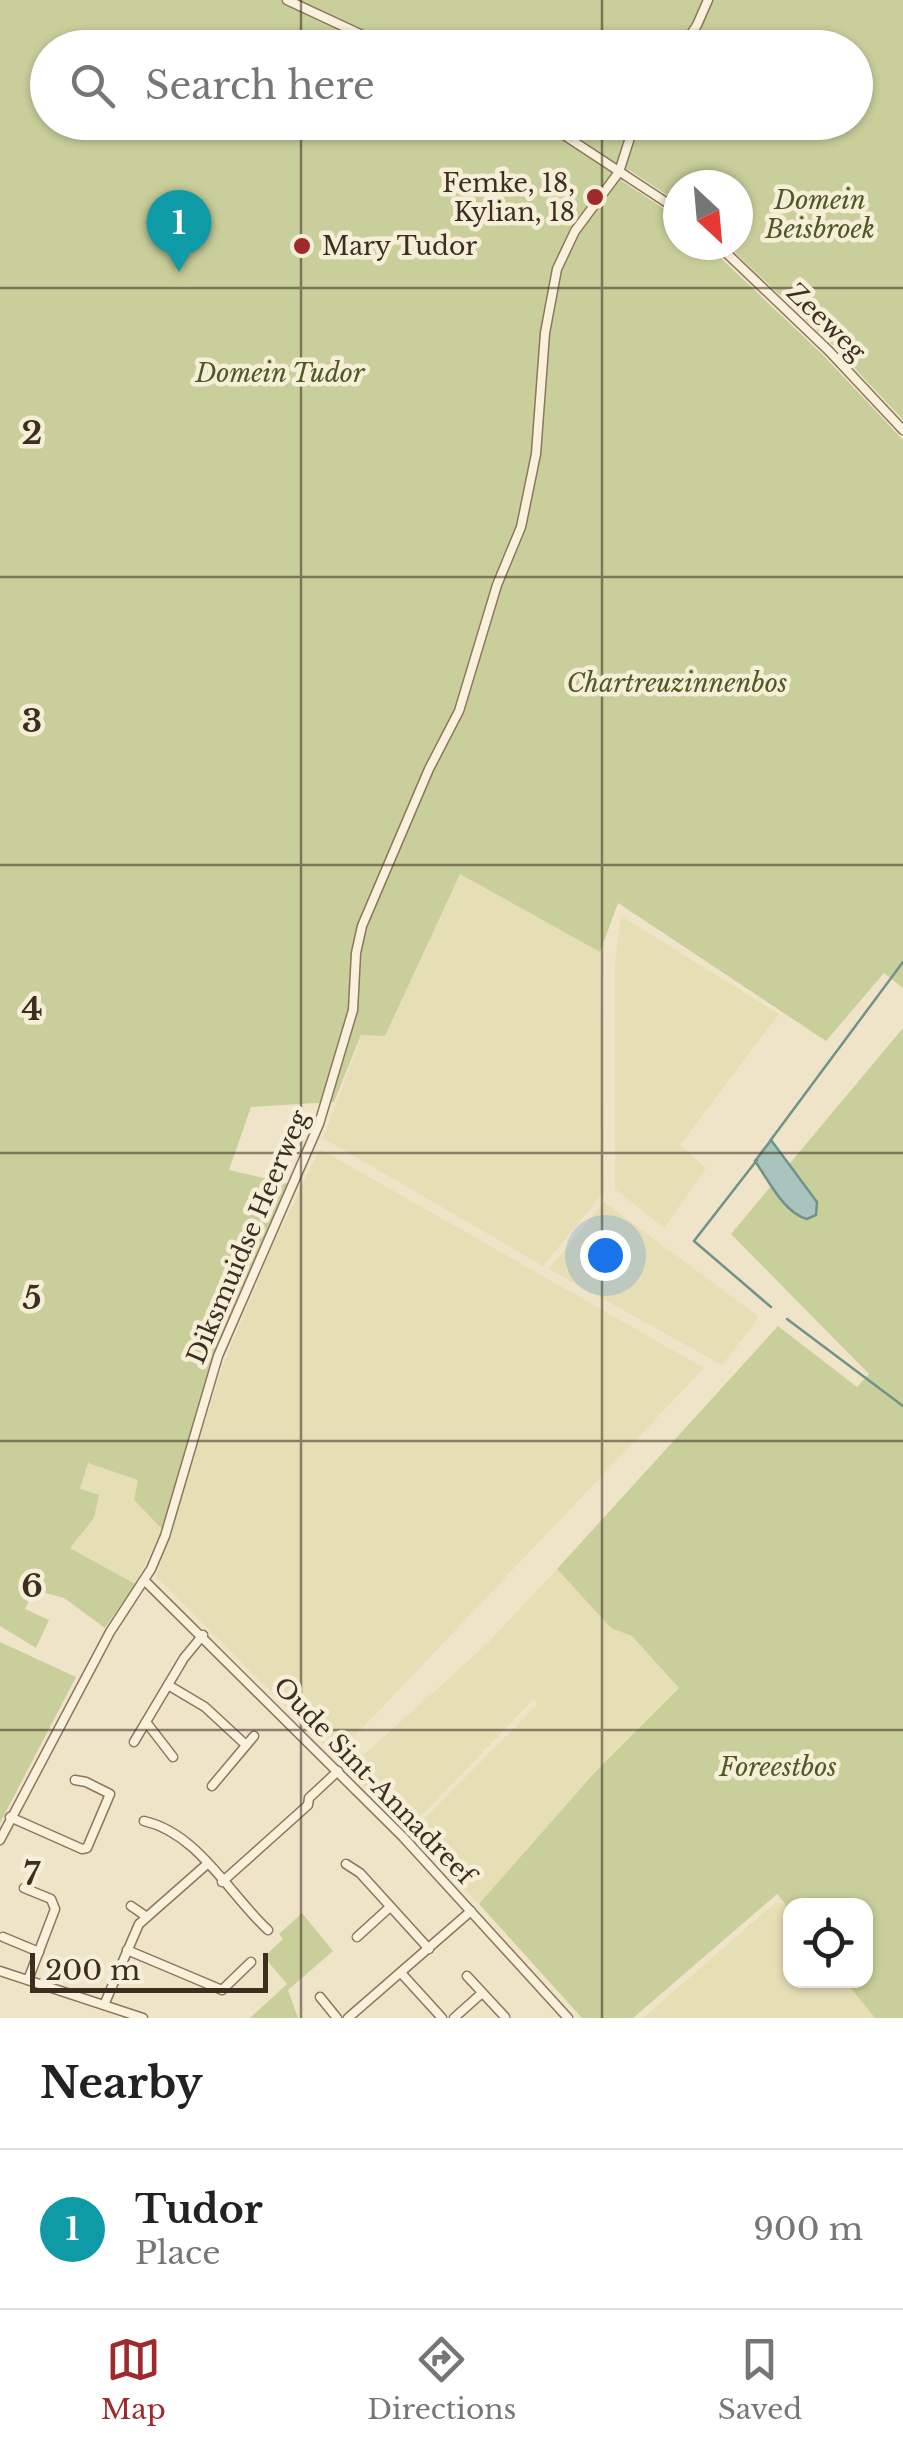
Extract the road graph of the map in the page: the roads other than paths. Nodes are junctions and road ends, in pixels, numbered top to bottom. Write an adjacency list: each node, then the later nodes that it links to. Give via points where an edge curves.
1 (286, 0): 3 (street)
2 (708, 0): 4 (street)
3 (351, 30)
4 (695, 30)
5 (571, 140): 7 (street)
6 (630, 140): 7 (street, Diksmuidse Heerweg)
7 (620, 172): 8 (street); 11 (street, Diksmuidse Heerweg, via 575,231 557,269 521,527 459,711 362,926 352,1010 319,1124 218,1356 165,1536)
8 (663, 200)
9 (734, 260): 10 (street, Zeeweg)
10 (903, 430)
11 (144, 1580): 12 (street, Oude Sint-Annadreef); 22 (street, Diksmuidse Heerweg)
12 (203, 1636): 13 (street); 19 (street, Oude Sint-Annadreef)
13 (168, 1685): 14 (street); 17 (street, via 213,1713)
14 (146, 1722): 16 (street); 18 (street)
15 (254, 1736): 17 (street)
16 (134, 1742)
17 (246, 1745): 21 (street)
18 (174, 1757)
19 (338, 1771): 27 (street); 31 (street, Oude Sint-Annadreef)
20 (75, 1780): 22 (street, via 110,1794 88,1848)
21 (212, 1786)
22 (10, 1817): 24 (street, Diksmuidse Heerweg)
23 (144, 1821): 25 (street, via 175,1832)
24 (0, 1840)
25 (206, 1864): 27 (street); 32 (street)
26 (346, 1864): 30 (street)
27 (222, 1882): 33 (street)
28 (24, 1888): 38 (street, via 51,1899 55,1910)
29 (131, 1906): 32 (street)
30 (390, 1907): 35 (street); 36 (street)
31 (471, 1911): 36 (street); 55 (street, Oude Sint-Annadreef)
32 (147, 1917): 37 (street)
33 (268, 1930)
34 (4, 1937): 38 (street)
35 (357, 1937)
36 (429, 1949): 41 (street)
37 (127, 1950): 44 (street); 48 (street)
38 (40, 1952): 43 (street)
39 (251, 1962): 44 (street)
40 (0, 1970): 43 (street)
41 (402, 1974): 52 (street); 53 (street)
42 (466, 1976): 45 (street)
43 (28, 1980): 48 (street)
44 (222, 1990): 47 (street)
45 (482, 1993): 49 (street); 54 (street)
46 (320, 1997): 51 (street)
47 (217, 2002)
48 (104, 2005): 50 (street)
49 (506, 2017)
50 (143, 2018)
51 (337, 2018)
52 (348, 2018)
53 (442, 2018)
54 (454, 2018)
55 (568, 2018)

